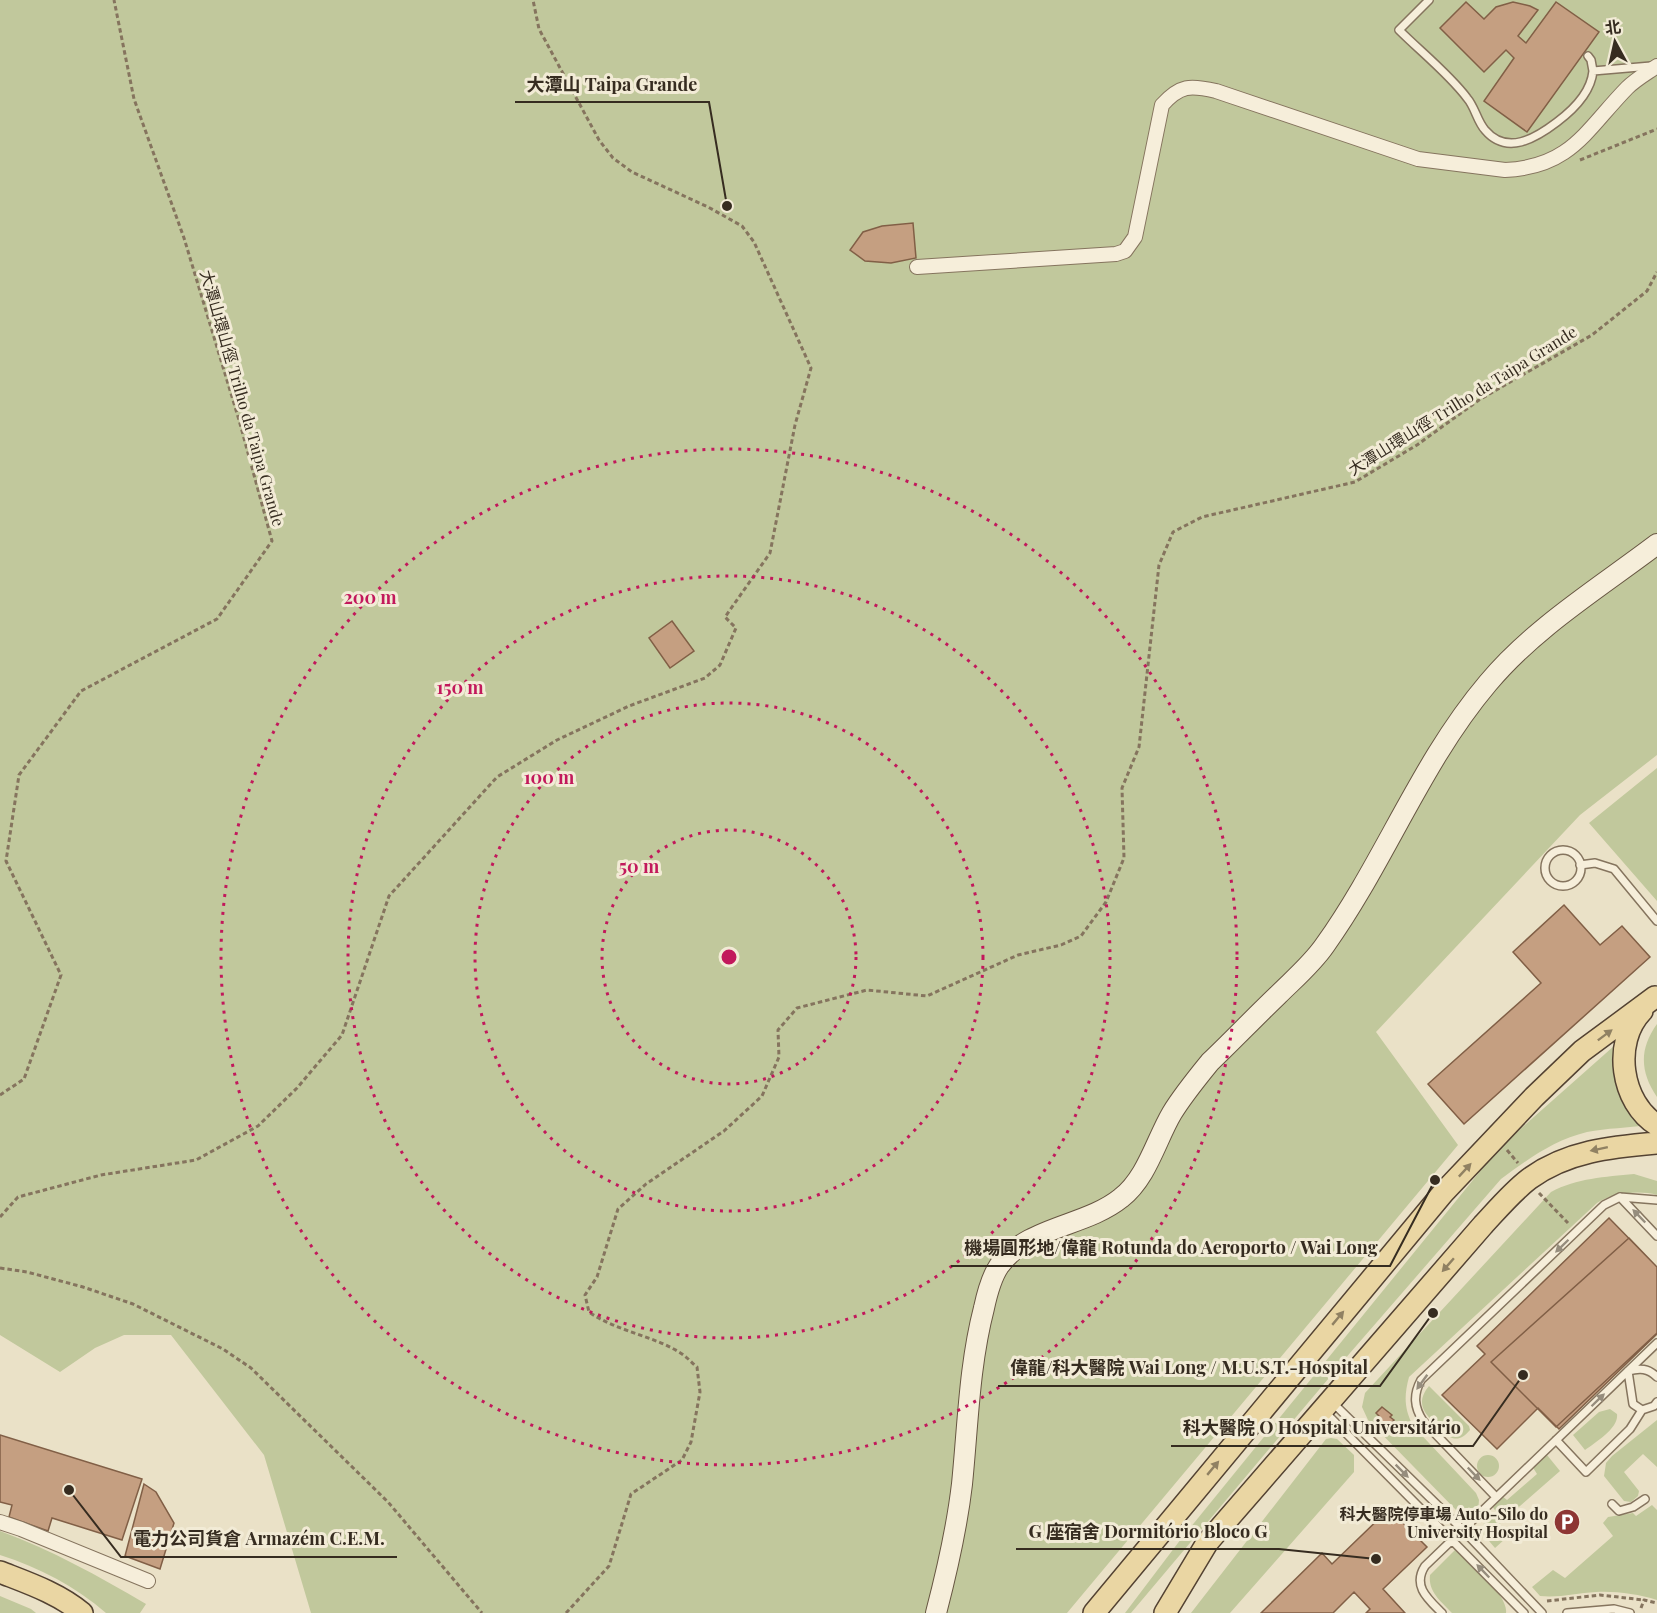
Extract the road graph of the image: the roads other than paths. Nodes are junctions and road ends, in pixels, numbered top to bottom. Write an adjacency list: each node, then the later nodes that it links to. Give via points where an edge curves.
1 (1429, 0): 4 (lane, via 1399,30 1468,98 1485,130 1501,141 1524,143 1557,122 1590,87)
2 (1588, 56): 4 (lane)
3 (1657, 66): 4 (lane); 5 (street, via 1628,87 1577,144 1552,159 1504,170 1418,159 1216,91 1186,87 1174,91 1162,105 1135,237 1125,251)
4 (1593, 71)
5 (917, 267)
6 (1657, 544): 33 (street, via 1554,620 1490,681 1447,738 1324,946 1198,1076 1171,1114 1132,1187 1104,1208 1035,1238 999,1266 988,1291 975,1343 962,1486)
7 (1580, 865): 7 (lane, via 1578,876 1570,885 1552,883 1545,873 1546,862 1558,851 1575,855); 8 (lane, via 1594,863 1614,869)
8 (1657, 921)
9 (1656, 997): 10 (main road, via 1638,1014 1623,1059 1626,1083 1636,1104); 25 (main road, one-way to 9, via 1443,1193 1582,1051)
10 (1657, 1125)
11 (1657, 1143): 19 (main road, one-way to 19, via 1575,1155 1529,1179)
12 (1620, 1197): 13 (lane); 14 (lane, one-way to 12); 22 (lane, one-way to 22, via 1604,1205 1421,1380 1416,1390 1417,1412 1423,1421)
13 (1657, 1200)
14 (1657, 1236)
15 (1657, 1343): 16 (lane)
16 (1628, 1371): 17 (lane, via 1644,1369); 20 (lane, via 1633,1404); 21 (lane, one-way to 16)
17 (1657, 1377)
18 (1657, 1402): 20 (lane)
19 (1327, 1405): 27 (lane, one-way to 27); 28 (lane); 29 (main road)
20 (1642, 1410): 21 (lane, via 1630,1429 1586,1472)
21 (1556, 1440): 22 (lane)
22 (1496, 1497): 27 (lane)
23 (1645, 1499): 24 (lane, via 1619,1511)
24 (1612, 1504)
25 (1176, 1513): 34 (main road); 35 (main road)
26 (0, 1522): 31 (street)
27 (1463, 1530): 28 (lane); 40 (lane)
28 (1453, 1540): 38 (lane, via 1425,1566 1419,1579 1423,1593); 39 (lane, one-way to 28)
29 (1206, 1543): 36 (main road); 37 (main road)
30 (0, 1572): 32 (main road, via 69,1602)
31 (148, 1581)
32 (82, 1613)
33 (936, 1613)
34 (1094, 1613)
35 (1102, 1613)
36 (1149, 1613)
37 (1165, 1613)
38 (1442, 1613)
39 (1524, 1613)
40 (1542, 1613)
41 (1567, 1613): 42 (lane, via 1614,1609)
42 (1630, 1613)

